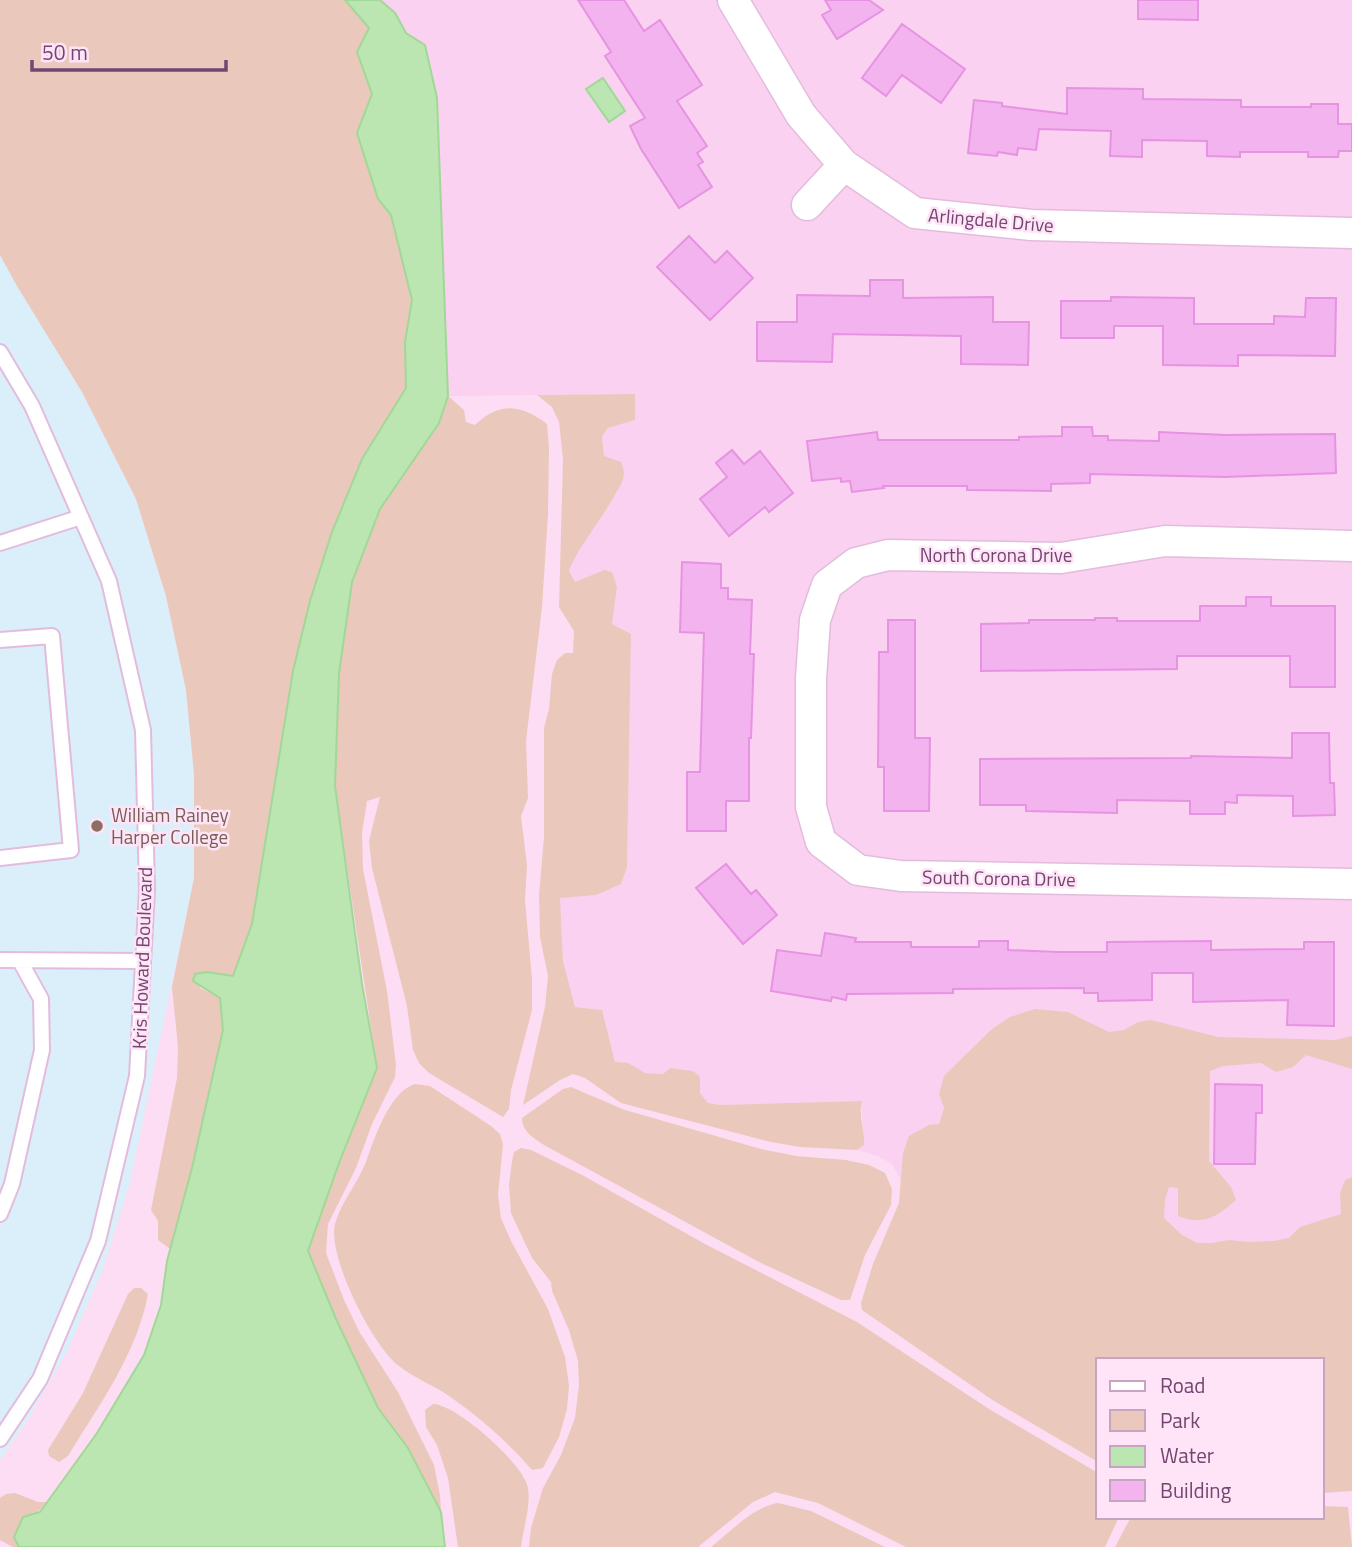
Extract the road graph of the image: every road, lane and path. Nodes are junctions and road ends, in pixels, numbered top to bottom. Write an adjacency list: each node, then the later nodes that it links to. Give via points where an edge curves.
1 (733, 0): 2 (street, Arlingdale Drive, via 801,115)
2 (844, 165): 3 (street); 4 (street, Arlingdale Drive, via 915,213 1031,225)
3 (807, 205)
4 (1352, 233)
5 (0, 352): 6 (lane, Kris Howard Boulevard, via 32,406)
6 (81, 517): 7 (lane); 15 (lane, Kris Howard Boulevard, via 109,581 143,730 147,889)
7 (0, 543)
8 (1352, 546): 10 (street, North Corona Drive, via 1165,541 1061,558 888,555 867,560 827,585 815,620)
9 (0, 640): 11 (lane, via 52,636 71,850)
10 (811, 678): 12 (street, South Corona Drive, via 811,807 821,842 858,870 901,876)
11 (0, 858)
12 (1352, 884)
13 (0, 960): 14 (lane)
14 (20, 961): 15 (lane); 16 (lane, via 41,999 42,1050 12,1184)
15 (143, 961): 17 (lane, Kris Howard Boulevard, via 137,1076 98,1241 40,1379)
16 (0, 1214)
17 (0, 1438)

